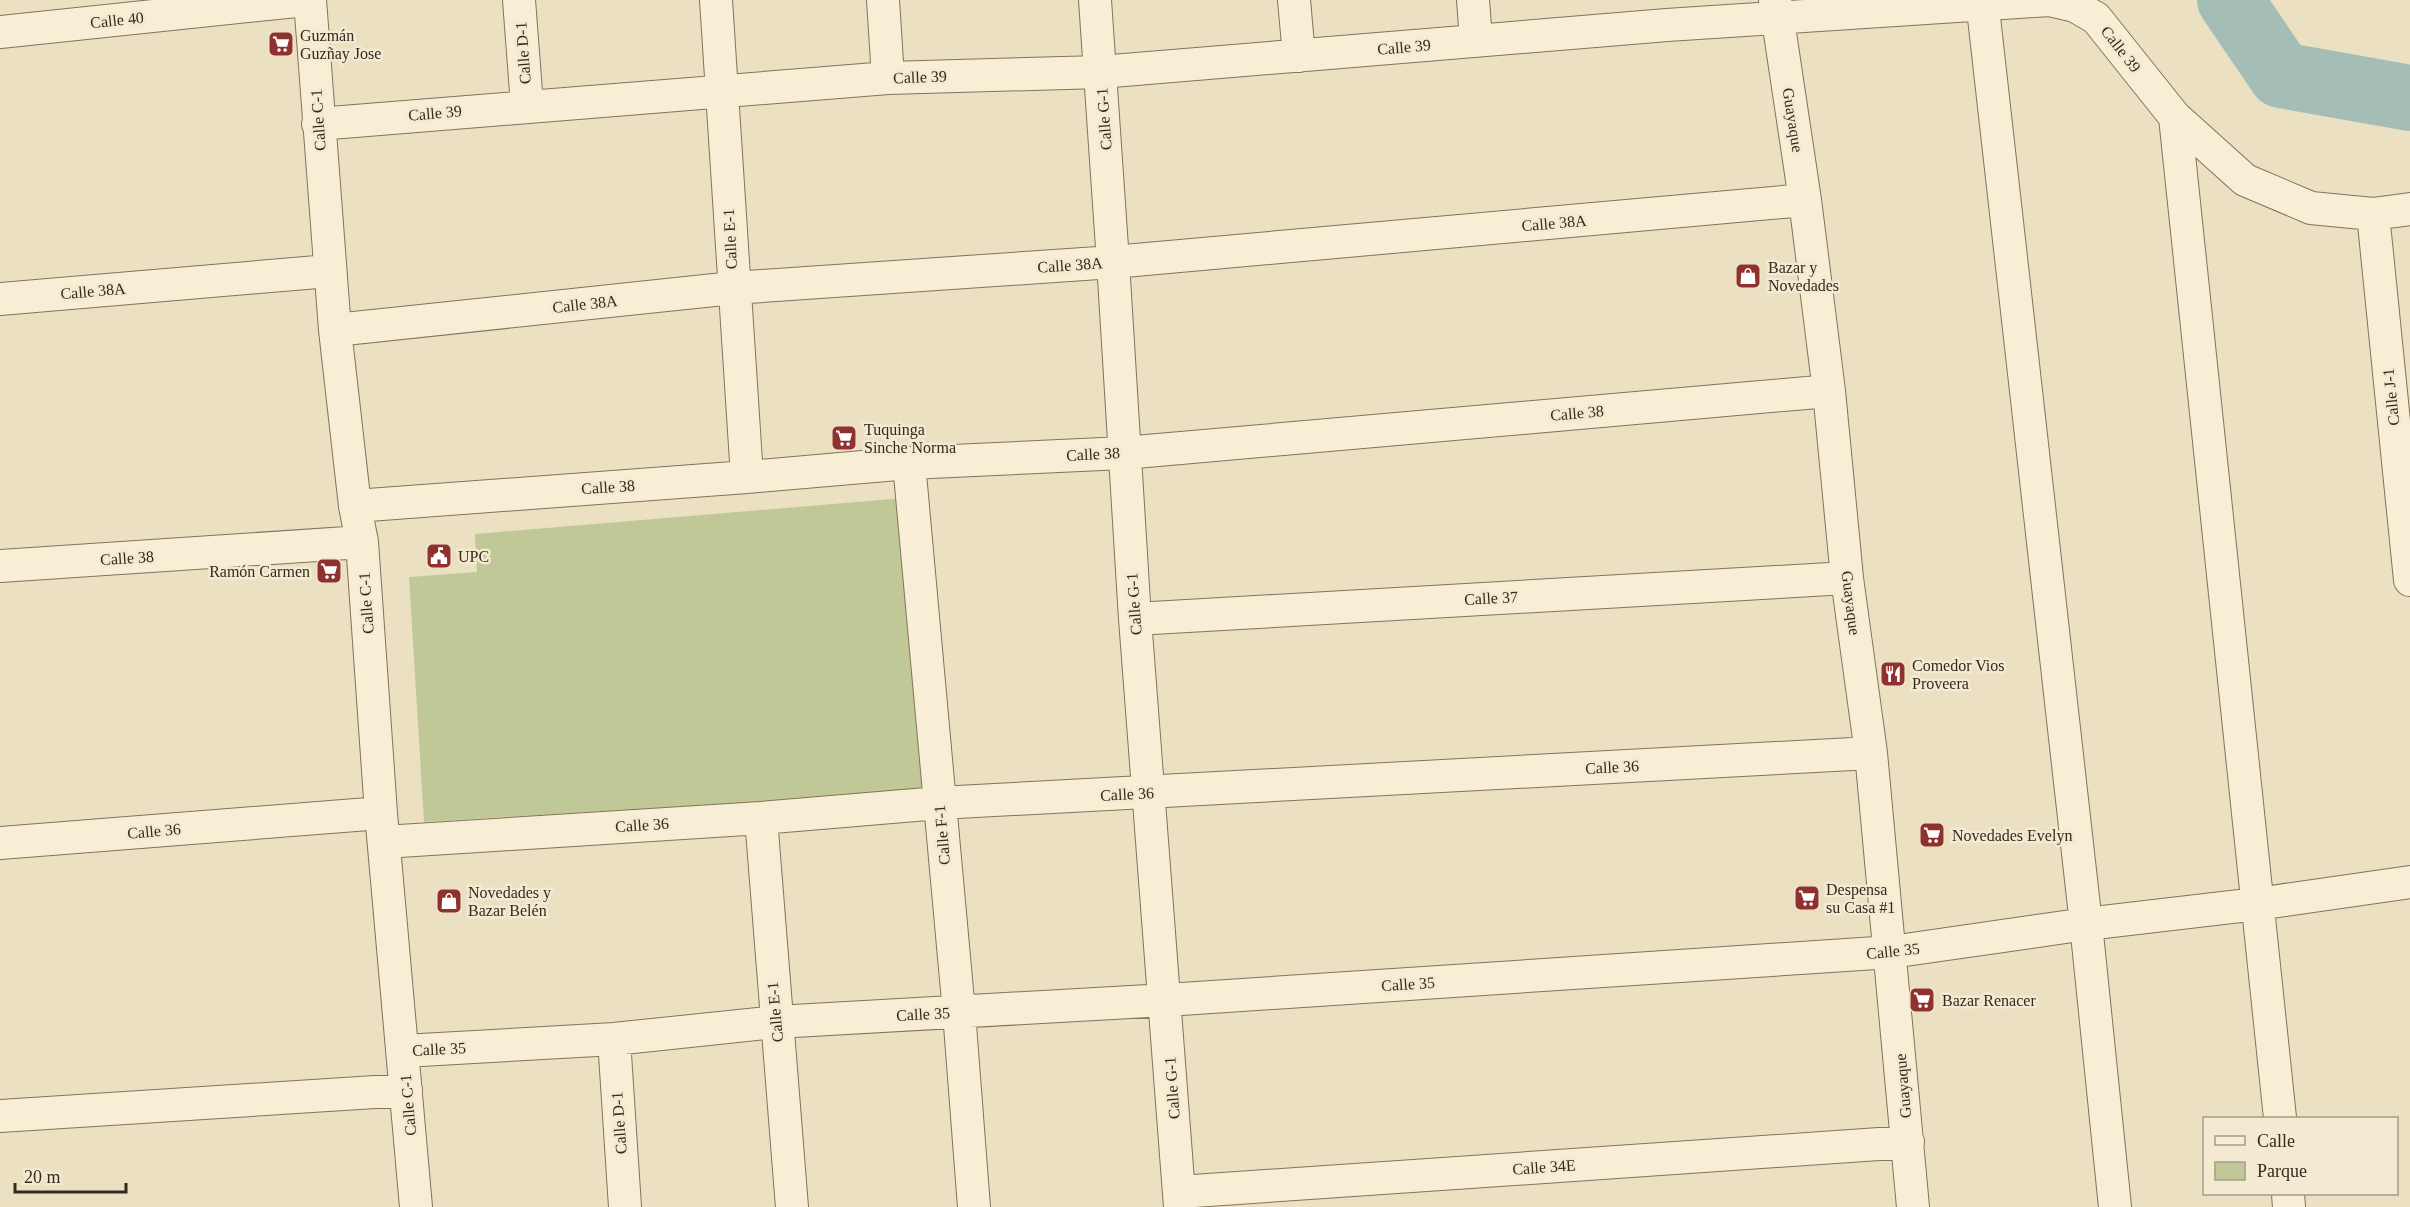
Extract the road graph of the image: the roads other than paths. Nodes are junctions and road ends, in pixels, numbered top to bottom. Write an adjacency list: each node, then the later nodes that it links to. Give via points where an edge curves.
1 (308, 0): 11 (street, Calle 40); 19 (street, Calle C-1)
2 (519, 0): 17 (street, Calle D-1)
3 (716, 0): 16 (street, Calle E-1)
4 (883, 0): 15 (street)
5 (1095, 0): 14 (street, Calle G-1)
6 (1294, 0): 13 (street)
7 (1473, 0): 12 (street)
8 (1983, 2): 9 (street, Calle 39); 18 (street, Calle 39, via 2049,0 2075,6 2096,18); 46 (street)
9 (1776, 10): 10 (street, Calle 39); 20 (street, Guayaque)
10 (1666, 13): 12 (street, Calle 39)
11 (0, 32)
12 (1476, 40): 13 (street, Calle 39)
13 (1299, 56): 14 (street, Calle 39)
14 (1100, 72): 15 (street, Calle 39); 23 (street, Calle G-1)
15 (888, 78): 16 (street, Calle 39)
16 (722, 91): 17 (street, Calle 39); 25 (street, Calle E-1)
17 (526, 105): 19 (street, Calle 39)
18 (2175, 117): 22 (street, Calle 39, via 2245,180 2311,208); 45 (street)
19 (318, 124): 24 (street, Calle C-1)
20 (1805, 200): 23 (street, Calle 38A); 28 (street, Guayaque)
21 (2410, 209): 22 (street, Calle 39)
22 (2373, 214): 36 (street, Calle J-1)
23 (1113, 262): 25 (street, Calle 38A); 29 (street, Calle G-1)
24 (329, 271): 26 (street, Calle 38A); 27 (street, Calle C-1)
25 (733, 288): 27 (street, Calle 38A); 31 (street, Calle E-1)
26 (0, 299)
27 (334, 330): 32 (street, Calle C-1)
28 (1830, 391): 29 (street, Calle 38); 35 (street, Guayaque)
29 (1124, 453): 30 (street, Calle 38); 37 (street, Calle G-1)
30 (909, 463): 31 (street, Calle 38); 40 (street, Calle F-1)
31 (747, 477): 32 (street, Calle 38)
32 (356, 506): 33 (street, Calle C-1)
33 (362, 542): 34 (street, Calle 38); 42 (street, Calle C-1)
34 (0, 566)
35 (1847, 578): 37 (street, Calle 37); 38 (street, Guayaque)
36 (2410, 580)
37 (1135, 619): 39 (street, Calle G-1)
38 (1871, 753): 39 (street, Calle 36); 47 (street, Guayaque)
39 (1148, 792): 40 (street, Calle 36); 48 (street, Calle G-1)
40 (939, 803): 41 (street, Calle 36); 49 (street, Calle F-1)
41 (761, 818): 42 (street, Calle 36); 50 (street, Calle E-1)
42 (382, 827): 43 (street, Calle 36); 52 (street, Calle C-1)
43 (0, 843)
44 (2410, 882): 45 (street, Calle 35)
45 (2257, 904): 46 (street, Calle 35); 55 (street)
46 (2086, 924): 47 (street, Calle 35); 63 (street)
47 (1891, 952): 48 (street, Calle 35); 56 (street, Guayaque)
48 (1166, 1000): 49 (street, Calle 35); 57 (street, Calle G-1)
49 (959, 1012): 50 (street, Calle 35); 61 (street, Calle F-1)
50 (776, 1022): 51 (street, Calle 35); 60 (street, Calle E-1)
51 (614, 1038): 52 (street, Calle 35); 59 (street, Calle D-1)
52 (403, 1051): 53 (street, Calle C-1)
53 (406, 1090): 54 (street); 58 (street, Calle C-1)
54 (0, 1116)
55 (2280, 1117)
56 (1908, 1142): 57 (street, Calle 34E); 62 (street, Guayaque)
57 (1180, 1200)
58 (416, 1207)
59 (625, 1207)
60 (792, 1207)
61 (974, 1207)
62 (1913, 1207)
63 (2115, 1207)

